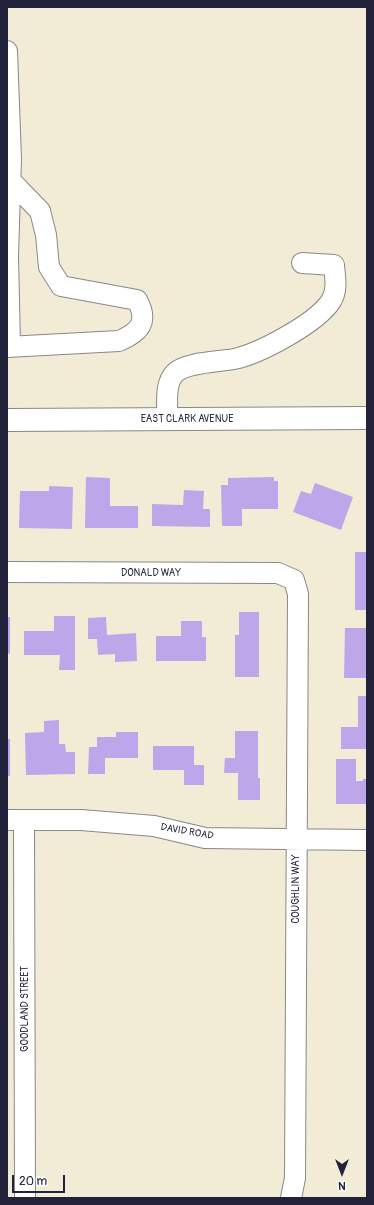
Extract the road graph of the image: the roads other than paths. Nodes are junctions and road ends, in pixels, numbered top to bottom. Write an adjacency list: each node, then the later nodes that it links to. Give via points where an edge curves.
1 (7, 51): 2 (street)
2 (11, 180): 4 (street); 4 (street, via 40,211 46,235 49,267 61,286 137,300 142,310 141,327 133,335 119,341)
3 (302, 263): 6 (street, via 334,265 336,288 332,300 324,310 283,340 261,350 235,359 189,366 175,372 168,384)
4 (8, 347)
5 (367, 418): 6 (main road, EAST CLARK AVENUE)
6 (168, 419): 7 (main road, EAST CLARK AVENUE)
7 (7, 420)
8 (7, 572): 9 (street, DONALD WAY, via 278,574)
9 (294, 580): 11 (street, COUGHLIN WAY, via 298,594)
10 (16, 820): 11 (street, DAVID ROAD, via 81,820 154,826 205,838); 13 (street, GOODLAND STREET)
11 (296, 840): 12 (street, DAVID ROAD); 14 (street, COUGHLIN WAY, via 295,1178)
12 (367, 840)
13 (25, 1198)
14 (291, 1198)

